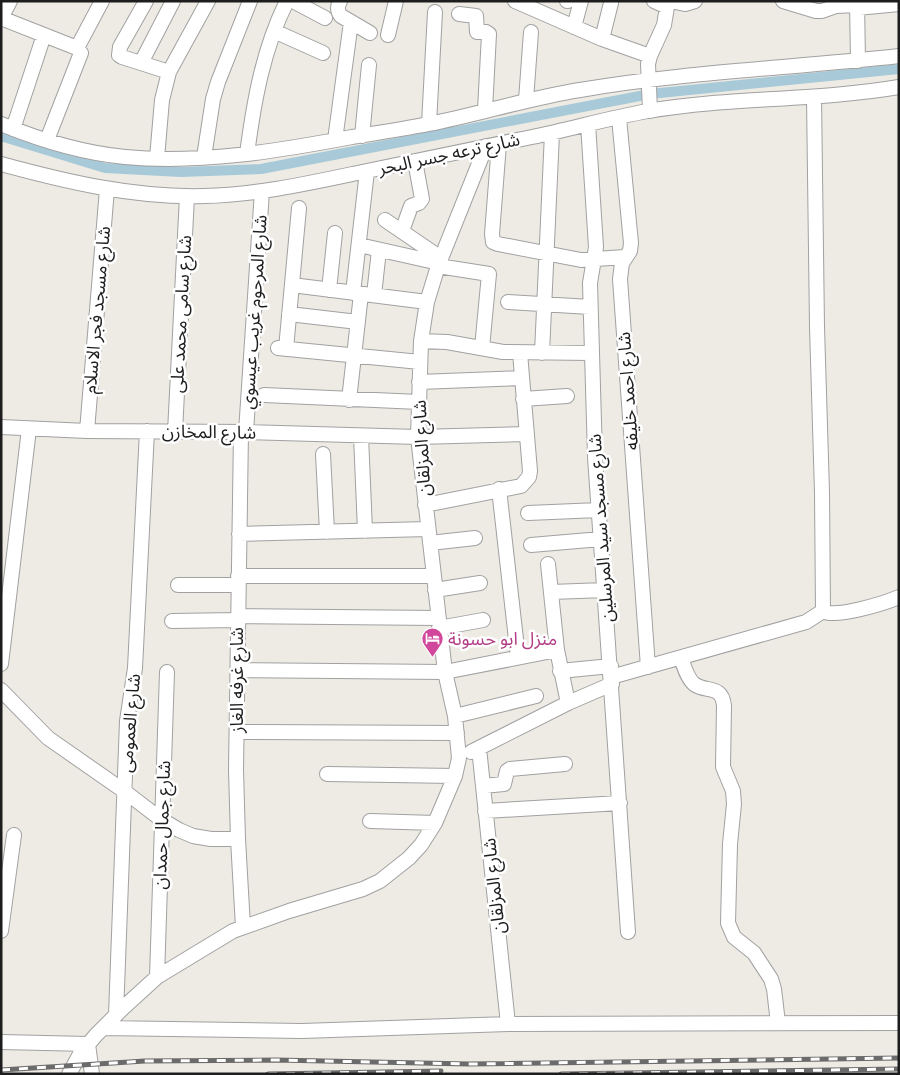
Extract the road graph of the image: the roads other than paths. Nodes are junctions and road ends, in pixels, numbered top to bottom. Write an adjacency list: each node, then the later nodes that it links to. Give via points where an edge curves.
1 (10, 1): 22 (street)
2 (102, 1): 32 (street)
3 (146, 1): 37 (street, via 119,51 122,57)
4 (173, 1): 37 (street)
5 (208, 1): 39 (street)
6 (250, 1): 56 (street, via 218,82)
7 (287, 1): 26 (street)
8 (293, 1): 23 (street)
9 (340, 1): 24 (street, via 338,12)
10 (396, 1): 29 (street)
11 (515, 1): 25 (street)
12 (581, 1): 25 (street)
13 (654, 1): 17 (street)
14 (695, 1): 17 (street)
15 (783, 1): 19 (street, via 816,10)
16 (611, 3): 31 (street)
17 (668, 3): 34 (street, via 664,25)
18 (899, 4): 19 (street)
19 (857, 5): 36 (street)
20 (435, 12): 47 (street)
21 (459, 14): 45 (street, via 476,16 477,32 489,34)
22 (1, 18): 30 (street)
23 (325, 18)
24 (352, 22): 28 (street); 53 (street)
25 (574, 27): 31 (street)
26 (274, 31): 33 (street); 55 (street, via 258,87)
27 (531, 32): 43 (street)
28 (370, 33)
29 (388, 35)
30 (44, 36): 32 (street); 49 (street)
31 (602, 39): 34 (street)
32 (78, 49): 52 (street, via 81,57)
33 (323, 54)
34 (650, 56): 40 (street)
35 (899, 56): 36 (street, شارع ترعه جسر البحر)
36 (858, 60): 40 (street, شارع ترعه جسر البحر)
37 (141, 63): 39 (street)
38 (369, 65): 51 (street)
39 (169, 72): 57 (street, via 162,100)
40 (648, 83): 43 (street, شارع ترعه جسر البحر); 44 (street)
41 (899, 87): 42 (street, شارع ترعه جسر البحر)
42 (814, 97): 44 (street, شارع ترعه جسر البحر); 127 (street)
43 (526, 100): 45 (street, شارع ترعه جسر البحر)
44 (650, 108): 46 (street, شارع ترعه جسر البحر)
45 (485, 110): 47 (street, شارع ترعه جسر البحر)
46 (619, 118): 48 (street, شارع ترعه جسر البحر); 71 (street, شارع احمد خليفه, via 631,244)
47 (429, 124): 51 (street, شارع ترعه جسر البحر)
48 (588, 124): 50 (street, شارع ترعه جسر البحر); 72 (street, شارع مسجد سيد المرسلين)
49 (7, 127): 52 (street, شارع ترعه جسر البحر)
50 (552, 133): 54 (street, شارع ترعه جسر البحر); 70 (street)
51 (362, 136): 53 (street, شارع ترعه جسر البحر)
52 (47, 140): 57 (street, شارع ترعه جسر البحر, via 104,154)
53 (336, 140): 55 (street, شارع ترعه جسر البحر)
54 (493, 145): 58 (street, شارع ترعه جسر البحر); 70 (street, via 493,242); 73 (street, شارع المزلقان)
55 (247, 154): 56 (street, شارع ترعه جسر البحر)
56 (204, 157): 57 (street, شارع ترعه جسر البحر)
57 (157, 158)
58 (415, 161): 60 (street, شارع ترعه جسر البحر); 66 (street, via 422,199 411,206)
59 (1, 164): 61 (street, شارع ترعه جسر البحر)
60 (367, 171): 62 (street, شارع ترعه جسر البحر); 68 (street)
61 (107, 189): 63 (street, شارع ترعه جسر البحر); 99 (street, شارع مسجد فجر الاسلام)
62 (262, 191): 63 (street, شارع ترعه جسر البحر); 102 (street, شارع المرحوم غريب عيسوي)
63 (187, 196): 101 (street, شارع سامى محمد على)
64 (299, 208): 74 (street)
65 (385, 220): 66 (street)
66 (402, 231): 73 (street)
67 (335, 233): 75 (street)
68 (359, 246): 69 (street); 76 (street)
69 (379, 250): 73 (street); 76 (street)
70 (546, 252): 72 (street, via 563,258); 79 (street)
71 (625, 257): 72 (street); 136 (street, شارع احمد خليفه, via 620,279)
72 (595, 260): 80 (street, شارع مسجد سيد المرسلين, via 590,274)
73 (440, 262): 77 (street, شارع المزلقان); 84 (street, via 489,274)
74 (292, 285): 75 (street); 81 (street)
75 (329, 290): 76 (street)
76 (363, 294): 77 (street); 82 (street)
77 (427, 302): 83 (street, شارع المزلقان)
78 (508, 302): 79 (street)
79 (544, 305): 80 (street); 86 (street)
80 (590, 307): 87 (street, شارع مسجد سيد المرسلين)
81 (289, 314): 82 (street); 88 (street, via 282,349)
82 (358, 322): 88 (street)
83 (421, 341): 84 (street); 89 (street, شارع المزلقان)
84 (482, 348): 85 (street)
85 (520, 353): 86 (street); 90 (street)
86 (542, 353): 87 (street)
87 (591, 353): 109 (street, شارع مسجد سيد المرسلين)
88 (354, 356): 89 (street); 95 (street)
89 (420, 362): 91 (street, شارع المزلقان)
90 (522, 378): 91 (street); 94 (street)
91 (419, 382): 96 (street, شارع المزلقان)
92 (264, 395): 95 (street)
93 (567, 396): 94 (street)
94 (523, 399): 103 (street)
95 (349, 400): 96 (street)
96 (419, 402): 105 (street, شارع المزلقان)
97 (1, 427): 98 (street, شارع المخازن)
98 (29, 429): 99 (street, شارع المخازن); 125 (street)
99 (87, 431): 100 (street, شارع المخازن)
100 (148, 431): 101 (street, شارع المخازن); 154 (street, شارع العمومى)
101 (175, 432): 102 (street, شارع المخازن)
102 (243, 432): 104 (street, شارع المخازن); 113 (street, شارع غرفه الغاز)
103 (526, 434): 105 (street, شارع المخازن); 107 (street, via 529,478 521,486)
104 (361, 436): 105 (street, شارع المخازن); 111 (street)
105 (418, 437): 108 (street, شارع المزلقان)
106 (323, 454): 112 (street)
107 (499, 490): 108 (street); 133 (street)
108 (425, 505): 114 (street, شارع المزلقان)
109 (599, 510): 110 (street); 116 (street, شارع مسجد سيد المرسلين)
110 (528, 513)
111 (365, 531): 112 (street); 114 (street)
112 (327, 532): 113 (street)
113 (239, 534): 119 (street, شارع غرفه الغاز)
114 (429, 536): 115 (street); 120 (street, شارع المزلقان)
115 (475, 538)
116 (601, 539): 117 (street); 123 (street, شارع مسجد سيد المرسلين)
117 (531, 545)
118 (548, 564): 124 (street)
119 (238, 580): 120 (street); 122 (street); 128 (street, شارع غرفه الغاز)
120 (434, 583): 121 (street); 131 (street, شارع المزلقان)
121 (480, 583)
122 (178, 585)
123 (605, 590): 124 (street); 141 (street, شارع مسجد سيد المرسلين)
124 (551, 592): 132 (street)
125 (5, 597): 135 (street)
126 (899, 597): 127 (street, via 836,614)
127 (823, 611): 134 (street, via 806,622)
128 (237, 618): 130 (street); 131 (street); 137 (street, شارع غرفه الغاز)
129 (483, 620): 131 (street)
130 (172, 621)
131 (439, 623): 140 (street, شارع المزلقان)
132 (557, 650): 133 (street); 138 (street)
133 (518, 657): 140 (street)
134 (681, 658): 136 (street); 167 (street, via 693,683 718,692 724,702 723,766 734,798 728,923 731,933 754,953 771,979)
135 (1, 664)
136 (648, 667): 141 (street)
137 (238, 670): 140 (street); 146 (street, شارع غرفه الغاز)
138 (560, 671): 141 (street); 144 (street)
139 (167, 672): 157 (street, شارع جمال حمدان)
140 (445, 672): 145 (street, شارع المزلقان)
141 (611, 676): 144 (street); 155 (street, شارع مسجد سيد المرسلين)
142 (1, 690): 154 (street, via 48,738)
143 (536, 696): 145 (street)
144 (568, 703): 148 (street)
145 (455, 716): 147 (street, شارع المزلقان)
146 (237, 732): 147 (street); 161 (street, شارع غرفه الغاز)
147 (457, 733): 149 (street, شارع المزلقان)
148 (478, 748): 149 (street); 153 (street, شارع المزلقان)
149 (459, 758): 152 (street, شارع المزلقان)
150 (565, 764): 153 (street, via 510,769 504,784)
151 (327, 774): 152 (street)
152 (455, 776): 159 (street, شارع المزلقان)
153 (483, 786): 156 (street, شارع المزلقان)
154 (124, 791): 157 (street); 166 (street, شارع العمومى)
155 (620, 803): 156 (street); 164 (street, شارع مسجد سيد المرسلين)
156 (486, 811): 169 (street, شارع المزلقان)
157 (162, 820): 161 (street, via 193,836); 165 (street, شارع جمال حمدان)
158 (370, 821): 159 (street)
159 (435, 823): 162 (street, شارع المزلقان, via 409,858 380,881)
160 (14, 836): 163 (street)
161 (238, 839): 162 (street, شارع غرفه الغاز)
162 (243, 927): 165 (street, شارع المزلقان)
163 (1, 931)
164 (628, 932)
165 (157, 977): 166 (street, شارع المزلقان)
166 (116, 1015): 170 (street, شارع المزلقان)
167 (778, 1023): 168 (street); 169 (street)
168 (899, 1023)
169 (508, 1024): 170 (street, via 302,1031)
170 (102, 1028): 172 (street, شارع المزلقان)
171 (1, 1042): 172 (street)
172 (88, 1044): 173 (street, شارع المزلقان); 174 (street)
173 (69, 1074)
174 (92, 1074)

